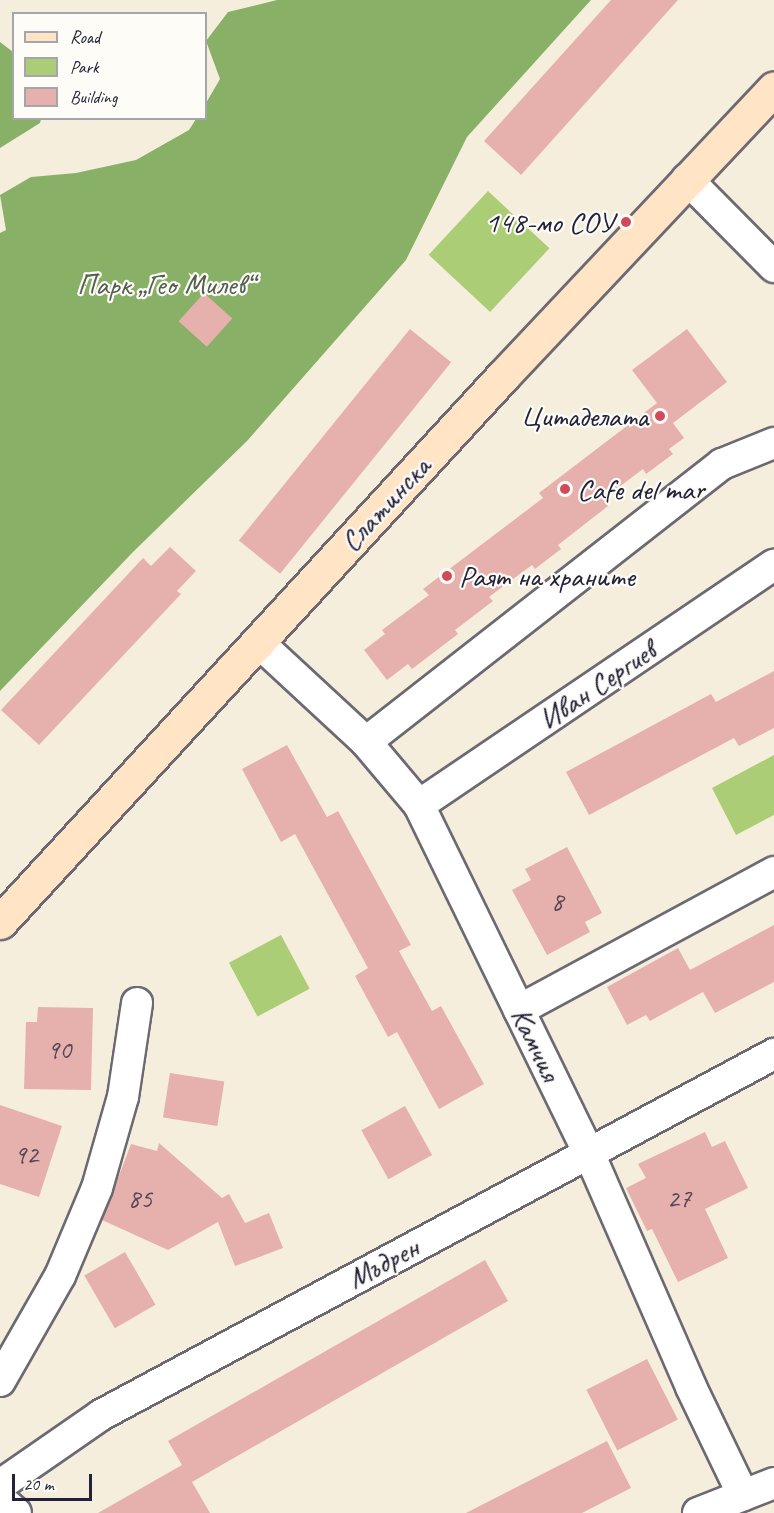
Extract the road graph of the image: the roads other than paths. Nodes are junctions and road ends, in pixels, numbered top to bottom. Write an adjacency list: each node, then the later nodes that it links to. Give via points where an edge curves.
1 (774, 88): 2 (street, Слатинска)
2 (687, 179): 3 (street); 6 (street, Слатинска)
3 (774, 267)
4 (774, 443): 7 (street, via 722,464)
5 (774, 565): 8 (street, Иван Сергиев)
6 (258, 642): 7 (street, Камчия); 10 (street, Слатинска)
7 (366, 742): 8 (street, Камчия)
8 (419, 805): 12 (street, Камчия)
9 (774, 872): 12 (street)
10 (0, 922)
11 (137, 1003): 15 (street, via 123,1097 97,1188 60,1276)
12 (519, 1010): 14 (street, Камчия)
13 (774, 1054): 14 (street, Мъдрен)
14 (589, 1153): 17 (street, Мъдрен, via 101,1415); 18 (street, Камчия)
15 (4, 1364)
16 (774, 1483): 18 (street)
17 (0, 1485)
18 (743, 1495): 21 (street)
19 (0, 1499): 20 (street)
20 (16, 1513)
21 (698, 1513)

